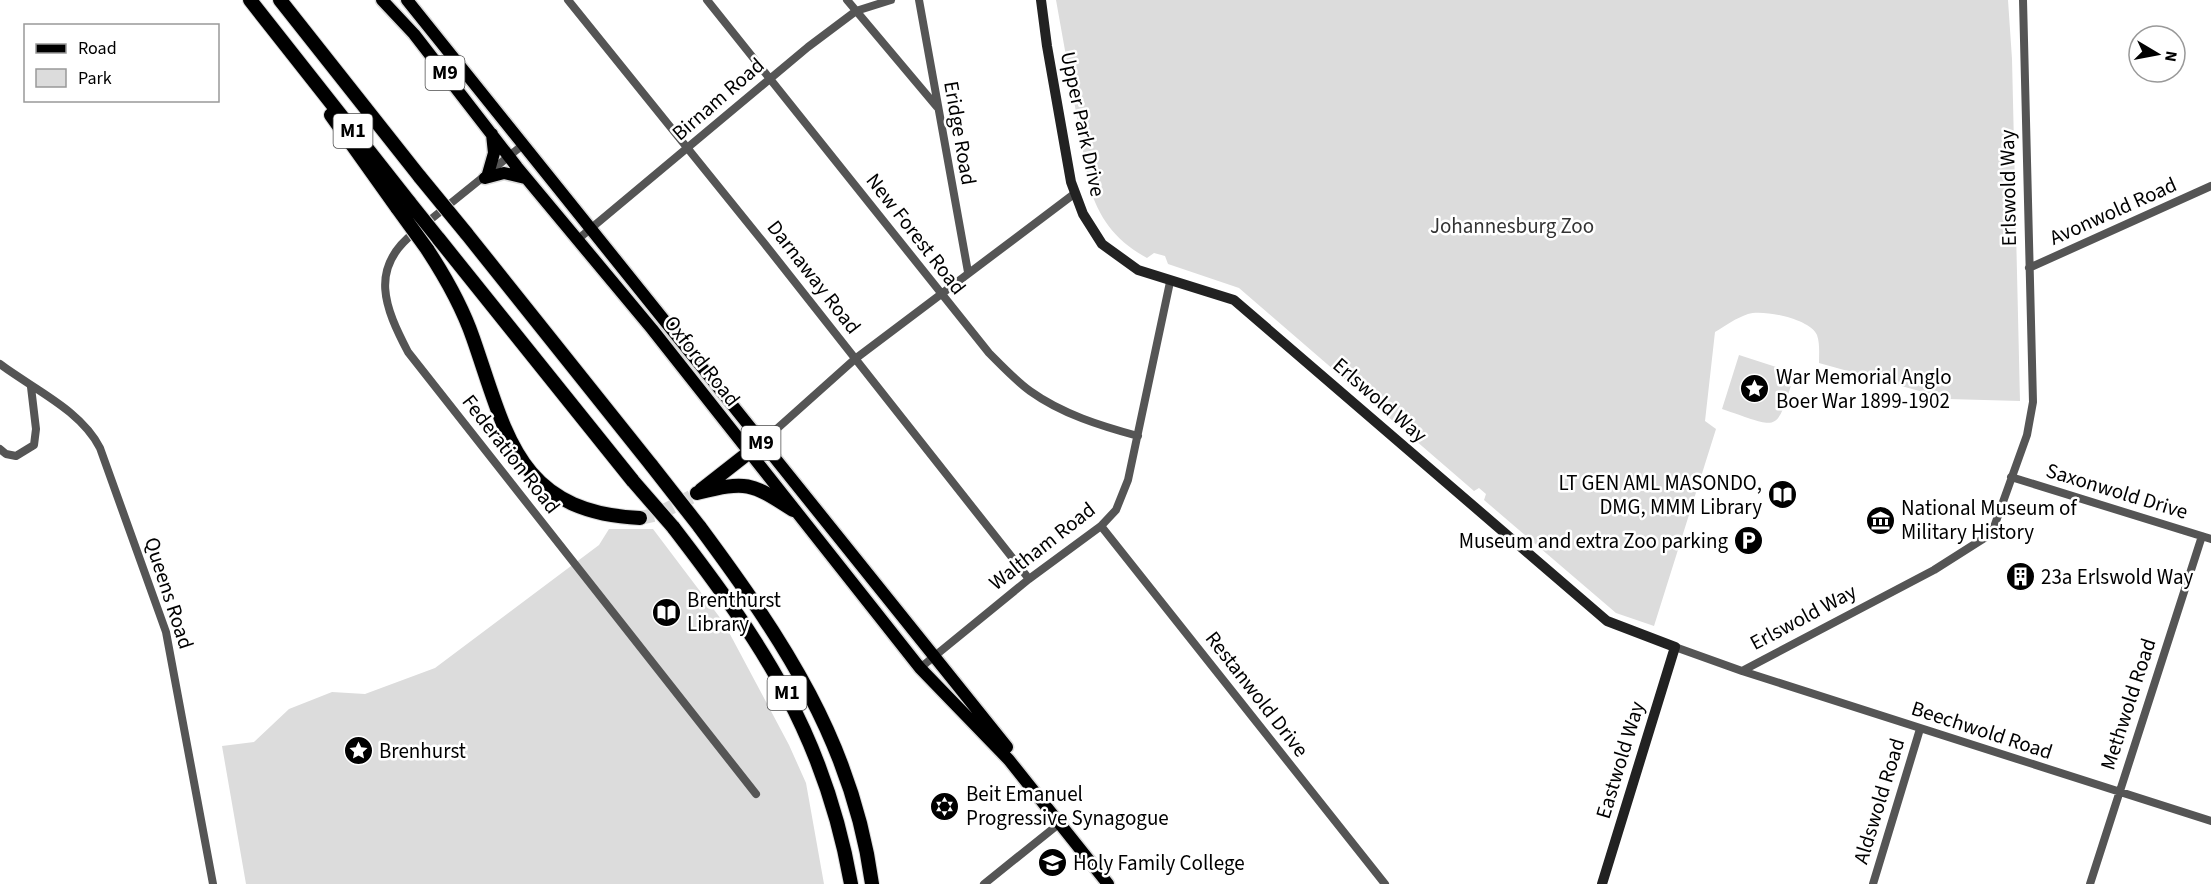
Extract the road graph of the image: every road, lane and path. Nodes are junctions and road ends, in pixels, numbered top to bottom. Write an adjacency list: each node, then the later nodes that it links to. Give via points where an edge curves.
1 (250, 0): 23 (highway, M1)
2 (280, 0): 55 (highway, M1, bridge, via 699,526 787,650 819,711 845,775)
3 (382, 0): 15 (main road, Oxford Road / M9)
4 (407, 0): 16 (main road, Oxford Road / M9)
5 (568, 0): 17 (street, Darnaway Road)
6 (707, 0): 13 (street, New Forest Road)
7 (847, 0): 12 (street)
8 (891, 0): 12 (street, Birnam Road)
9 (919, 0): 14 (street, Eridge Road)
10 (1041, 0): 22 (main road, Upper Park Drive)
11 (2023, 0): 26 (street, Erlswold Way)
12 (856, 11): 13 (street, Birnam Road); 14 (street)
13 (769, 77): 17 (street, Birnam Road); 29 (street, New Forest Road)
14 (937, 107): 27 (street, Eridge Road)
15 (492, 132): 18 (main road, Oxford Road / M9); 19 (main road, via 494,153)
16 (524, 144): 18 (street, Federation Road); 24 (main road, Oxford Road / M9)
17 (688, 149): 24 (street, Birnam Road); 30 (street, Darnaway Road)
18 (509, 157): 19 (street, Federation Road); 20 (main road, Oxford Road / M9)
19 (487, 176): 20 (main road, via 513,173); 50 (street, Federation Road, via 399,247 385,286 388,312 408,352)
20 (526, 178): 25 (main road, Oxford Road / M9)
21 (2211, 186): 26 (street, Avonwold Road)
22 (1074, 194): 27 (street); 28 (main road, Upper Park Drive, via 1092,231 1108,250 1138,270)
23 (404, 206): 39 (highway, bridge, via 459,303 506,435 521,462 536,479 575,506 614,517); 54 (highway, M1, bridge, via 438,238 673,527 753,635 794,707 818,761 836,815)
24 (590, 228): 25 (street, Birnam Road); 34 (main road, Oxford Road / M9)
25 (577, 240): 36 (main road, Oxford Road / M9)
26 (2029, 268): 37 (street, Erlswold Way, via 2033,410)
27 (968, 272): 29 (street)
28 (1170, 282): 33 (street, Waltham Road); 44 (main road, Erlswold Way, via 1234,300 1607,621)
29 (940, 294): 30 (street); 33 (street, New Forest Road, via 989,353 1030,391 1090,422)
30 (855, 358): 34 (street); 43 (street, Darnaway Road)
31 (0, 364): 32 (street, Queens Road)
32 (32, 387): 35 (street, via 34,445 16,456); 53 (street, Queens Road, via 88,429 108,468 166,632)
33 (1138, 436): 40 (street, Waltham Road, via 1125,491 1116,510)
34 (761, 443): 36 (highway); 45 (main road, Oxford Road / M9)
35 (0, 448)
36 (749, 452): 38 (main road, Oxford Road / M9); 38 (highway, via 694,495 748,485)
37 (2011, 477): 41 (street, Saxonwold Drive); 47 (street, Erlswold Way, via 1994,527 1981,542)
38 (793, 510): 46 (main road, Oxford Road / M9)
39 (640, 518)
40 (1101, 526): 43 (street, Waltham Road); 59 (street, Restanwold Drive)
41 (2202, 536): 42 (street, Saxonwold Drive); 49 (street, Methwold Road)
42 (2211, 539)
43 (1029, 579): 45 (street, Waltham Road)
44 (1675, 647): 47 (street, Erlswold Way); 60 (main road, Eastwold Way)
45 (933, 657): 46 (street, Waltham Road); 52 (main road, Oxford Road / M9)
46 (920, 668): 52 (main road, Oxford Road / M9)
47 (1742, 671): 48 (street, Beechwold Road)
48 (1920, 729): 49 (street, Beechwold Road); 61 (street, Aldswold Road)
49 (2119, 792): 51 (street, Beechwold Road); 62 (street, Methwold Road)
50 (756, 794)
51 (2211, 821)
52 (1063, 822): 56 (street); 57 (main road, Oxford Road / M9); 58 (main road, Oxford Road / M9)
53 (213, 884)
54 (851, 884)
55 (872, 884)
56 (984, 884)
57 (1108, 884)
58 (1116, 884)
59 (1385, 884)
60 (1602, 884)
61 (1873, 884)
62 (2090, 884)

